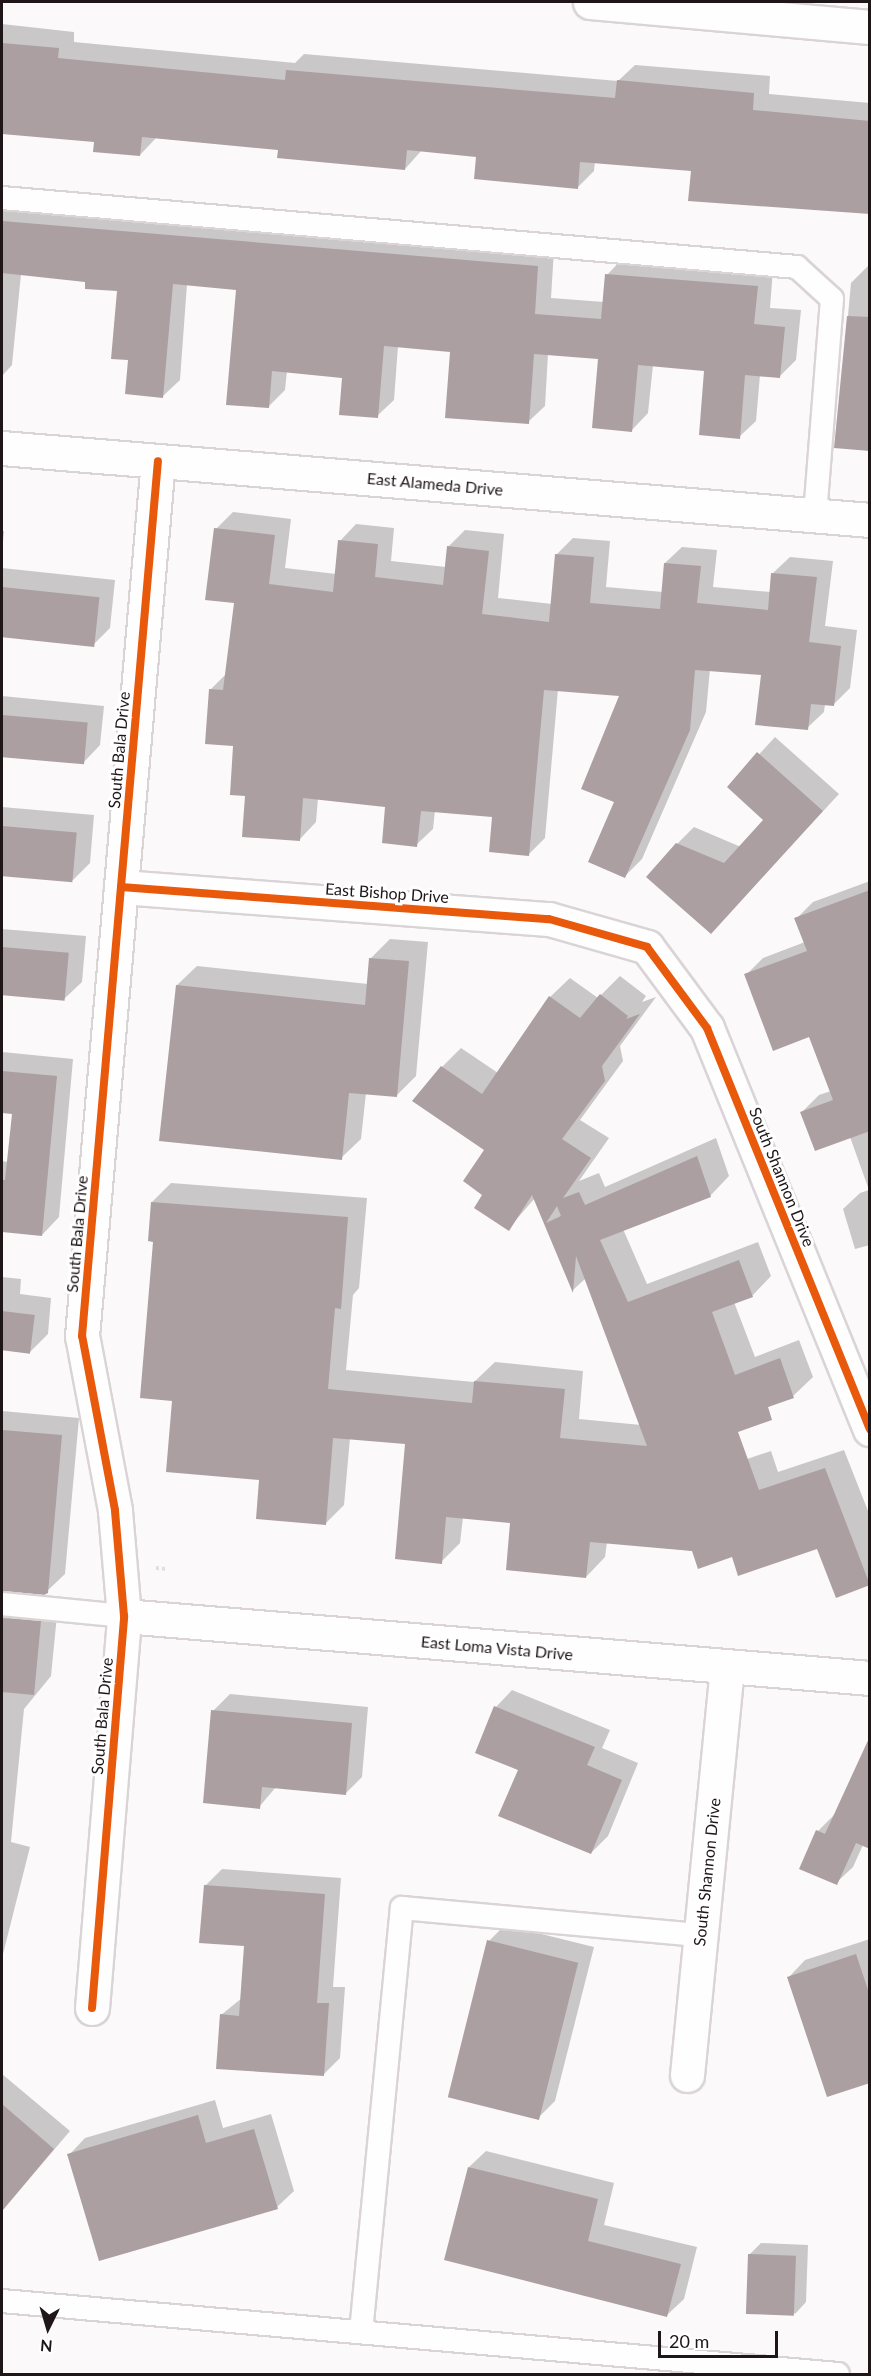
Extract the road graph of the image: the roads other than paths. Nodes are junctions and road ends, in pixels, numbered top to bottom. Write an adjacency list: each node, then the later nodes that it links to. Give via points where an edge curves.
1 (590, 2): 2 (street)
2 (870, 27)
3 (2, 198): 6 (lane, via 797,267 832,299)
4 (2, 448): 5 (street, East Alameda Drive)
5 (158, 461): 6 (street, East Alameda Drive); 8 (street, South Bala Drive)
6 (815, 515): 7 (street, East Alameda Drive)
7 (870, 520)
8 (121, 887): 9 (street, East Bishop Drive, via 549,920); 12 (street, South Bala Drive, via 82,1336 115,1510)
9 (647, 947): 10 (street, South Shannon Drive, via 706,1028)
10 (870, 1429)
11 (2, 1604): 12 (lane)
12 (124, 1616): 13 (street, East Loma Vista Drive); 16 (street, South Bala Drive)
13 (728, 1668): 14 (street, East Loma Vista Drive); 15 (street, South Shannon Drive)
14 (870, 1678)
15 (701, 1935): 17 (street, South Shannon Drive); 19 (lane, via 402,1908)
16 (92, 2008)
17 (687, 2075)
18 (2, 2301): 19 (lane)
19 (361, 2332): 20 (lane)
20 (838, 2374)

